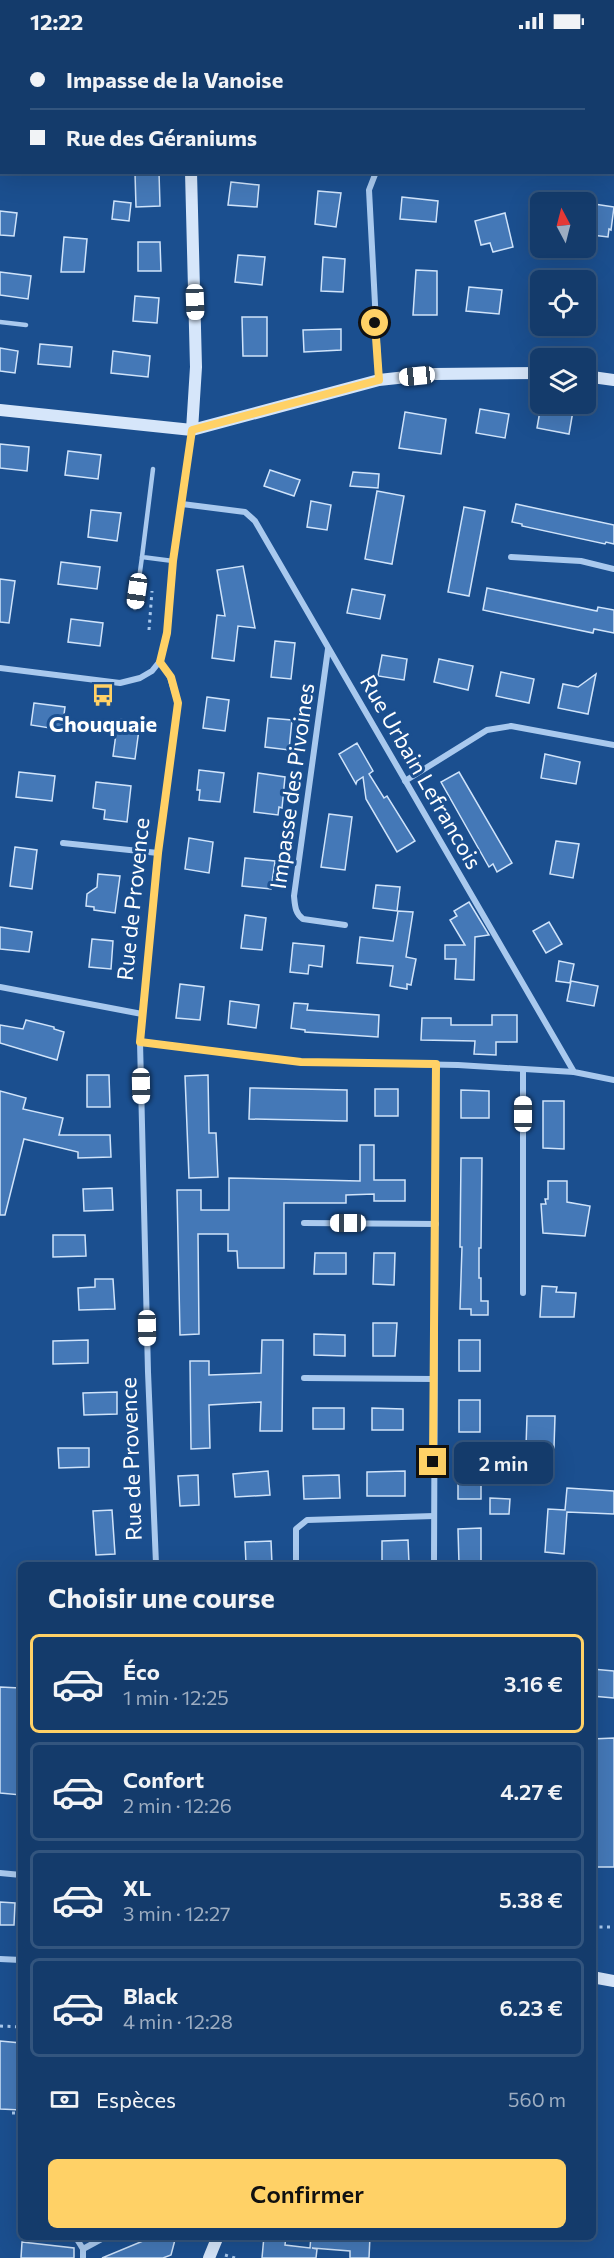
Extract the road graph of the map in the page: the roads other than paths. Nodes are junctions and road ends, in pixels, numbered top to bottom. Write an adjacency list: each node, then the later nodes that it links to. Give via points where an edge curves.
1 (191, 174): 10 (main road, via 196,367)
2 (375, 174): 7 (street, via 369,190)
3 (0, 322): 4 (lane)
4 (26, 325)
5 (530, 373): 7 (main road, via 434,374)
6 (596, 378): 8 (main road)
7 (379, 380): 10 (main road)
8 (614, 380)
9 (0, 410): 10 (main road)
10 (192, 430): 12 (street)
11 (153, 469): 13 (lane)
12 (182, 504): 15 (street); 18 (street, Rue Urbain Lefrancois, via 245,512 255,521)
13 (142, 557): 15 (lane); 17 (lane)
14 (511, 557): 16 (street, via 581,561)
15 (173, 561): 19 (street, via 167,633)
16 (614, 569)
17 (135, 608)
18 (328, 649): 22 (street, Rue Urbain Lefrancois); 25 (street, Impasse des Pivoines, via 294,896 298,915 303,919)
19 (160, 662): 20 (street, via 140,678 120,683); 24 (street, Rue de Provence, via 171,677 178,703)
20 (0, 668)
21 (614, 745): 22 (street, via 511,726 497,728 487,730)
22 (405, 781): 31 (street, Rue Urbain Lefrancois)
23 (63, 843): 24 (street)
24 (158, 853): 27 (street, Rue de Provence)
25 (345, 924)
26 (0, 987): 27 (street)
27 (142, 1014): 28 (street, Rue de Provence)
28 (140, 1042): 29 (street, via 301,1062); 39 (street, Rue de Provence)
29 (436, 1064): 30 (street); 34 (street)
30 (523, 1069): 31 (street); 35 (street)
31 (574, 1072): 32 (street)
32 (614, 1080)
33 (304, 1223): 34 (street)
34 (436, 1224): 37 (street)
35 (523, 1293)
36 (304, 1378): 37 (street)
37 (434, 1379): 38 (street)
38 (434, 1516): 40 (street, via 307,1520 296,1529); 41 (street)
39 (156, 1562)
40 (296, 1562)
41 (434, 1562)
42 (0, 1873): 43 (street)
43 (18, 1875)
44 (0, 1959): 45 (street)
45 (18, 1960)
46 (596, 1978): 47 (main road)
47 (614, 1981)
48 (77, 2240): 51 (street)
49 (100, 2240): 51 (street)
50 (216, 2240): 53 (main road)
51 (83, 2249): 52 (street)
52 (83, 2258)
53 (208, 2258)

